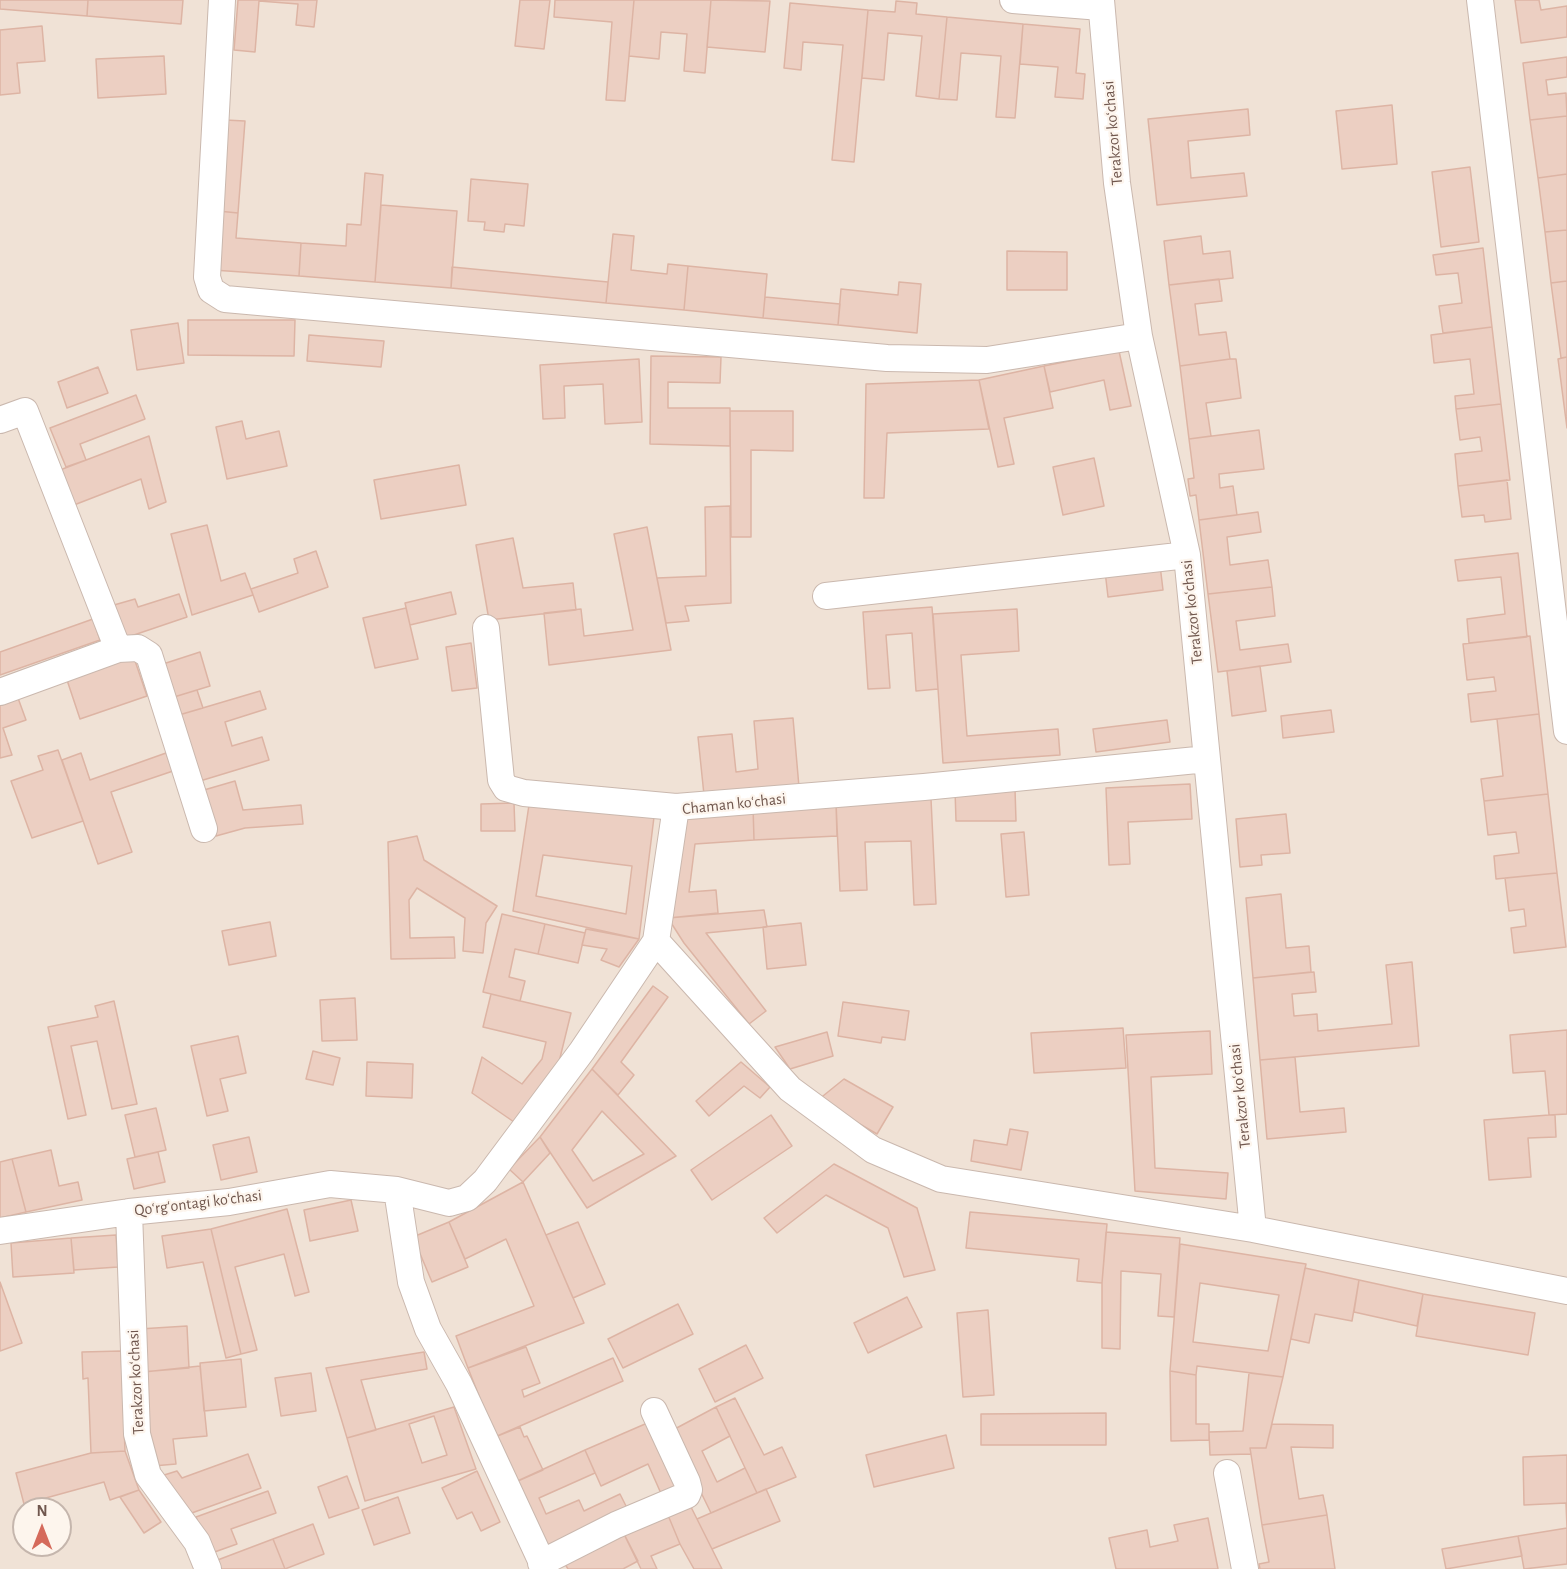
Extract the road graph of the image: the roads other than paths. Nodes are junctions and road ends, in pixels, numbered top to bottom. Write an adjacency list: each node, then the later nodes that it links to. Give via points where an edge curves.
1 (222, 0): 5 (street, via 207,277 211,290 225,299 887,358 987,360)
2 (1013, 0): 4 (street)
3 (1480, 0): 12 (street)
4 (1101, 4): 5 (street, Terakzor koʻchasi, via 1117,183)
5 (1140, 336): 7 (street, Terakzor koʻchasi)
6 (0, 420): 10 (street, via 25,411)
7 (1187, 555): 8 (street); 13 (street, Terakzor koʻchasi)
8 (826, 596)
9 (486, 628): 14 (street, via 501,780 506,788)
10 (118, 649): 11 (street); 15 (street, via 138,648 149,655)
11 (0, 692)
12 (1567, 731)
13 (1207, 759): 14 (street, Chaman koʻchasi); 19 (street, Terakzor koʻchasi)
14 (676, 807): 16 (street, Chaman koʻchasi)
15 (204, 829)
16 (656, 941): 17 (street, Chaman koʻchasi, via 582,1051 485,1181 467,1198 449,1203); 19 (street, via 790,1089 873,1150 941,1179)
17 (397, 1190): 18 (street, Qoʻrgʻontagi koʻchasi, via 330,1184 229,1202); 24 (street, via 411,1282 428,1329 459,1384)
18 (129, 1212): 20 (street, Qoʻrgʻontagi koʻchasi); 25 (street, Terakzor koʻchasi, via 137,1434 148,1475 196,1542)
19 (1253, 1229): 21 (street)
20 (0, 1231)
21 (1567, 1291)
22 (654, 1411): 24 (street, via 687,1482 687,1495 616,1525)
23 (1227, 1473): 26 (street)
24 (543, 1566)
25 (208, 1569)
26 (1245, 1569)

